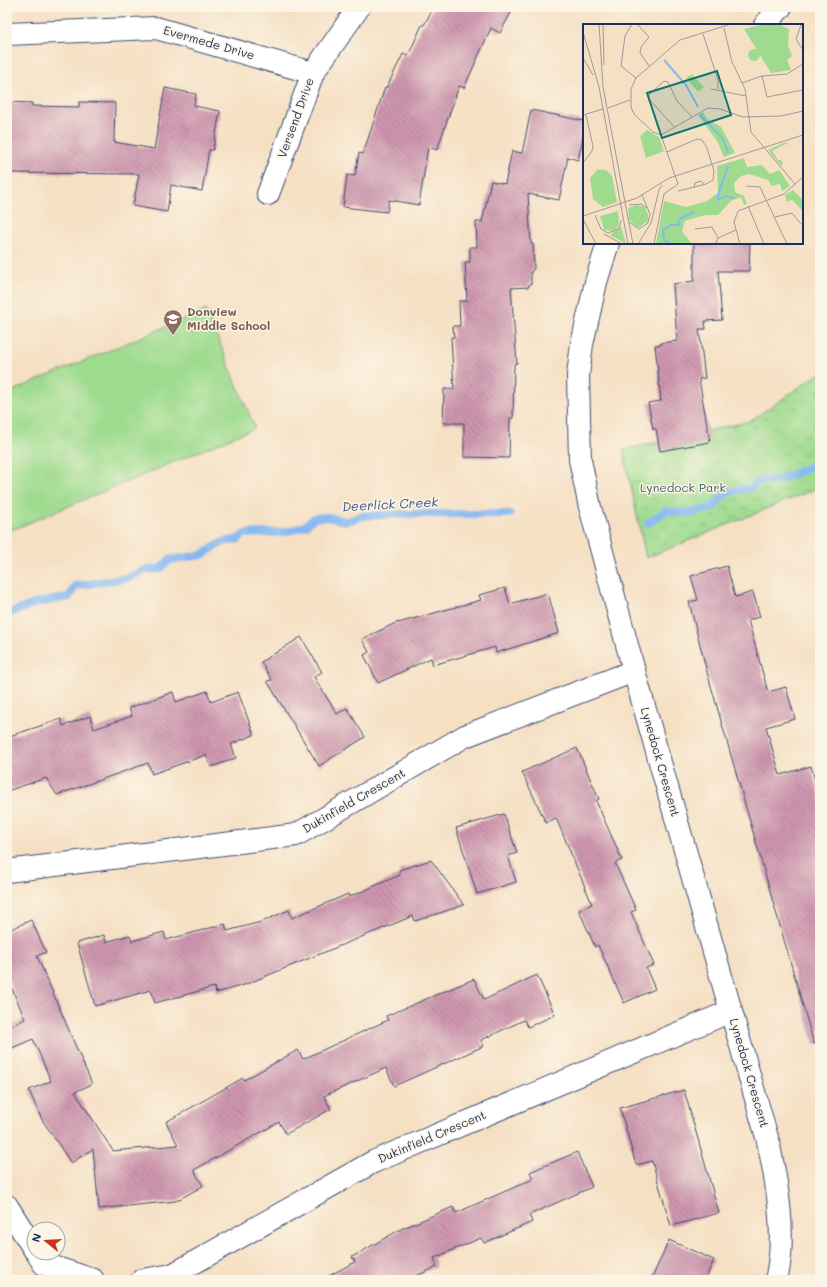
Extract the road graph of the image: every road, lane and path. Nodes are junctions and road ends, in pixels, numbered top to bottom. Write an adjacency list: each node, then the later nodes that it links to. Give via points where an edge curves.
1 (359, 7): 5 (street, Versend Drive)
2 (781, 7): 3 (street)
3 (766, 24)
4 (7, 34): 5 (street, Evermede Drive, via 156,28)
5 (312, 73): 6 (street, Versend Drive)
6 (268, 194)
7 (608, 244): 8 (street, Lynedock Crescent, via 596,282 578,375 580,460 590,508)
8 (634, 670): 9 (street, Dukinfield Crescent, via 466,736 296,836); 10 (street, Lynedock Crescent)
9 (7, 871)
10 (731, 1011): 14 (street, Lynedock Crescent, via 778,1184); 16 (street, Dukinfield Crescent, via 373,1162 172,1275)
11 (7, 1206): 12 (street)
12 (26, 1236)
13 (42, 1261): 15 (street, via 44,1264)
14 (781, 1279)
15 (93, 1280)
16 (142, 1280)

